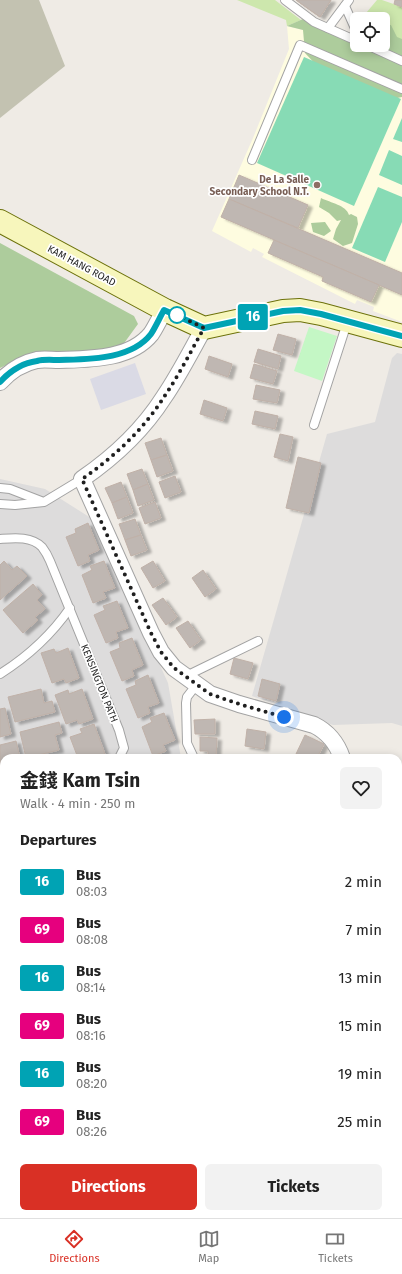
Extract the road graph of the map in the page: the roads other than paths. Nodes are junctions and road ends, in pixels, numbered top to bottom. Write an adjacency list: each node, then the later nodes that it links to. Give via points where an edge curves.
1 (285, 0): 3 (lane, via 314,22)
2 (347, 3): 3 (lane)
3 (328, 28): 4 (lane)
4 (350, 38)
5 (383, 52): 6 (lane)
6 (402, 60)
7 (402, 89): 8 (lane, via 300,45)
8 (252, 160)
9 (0, 222): 10 (street, KAM HANG ROAD)
10 (164, 310): 12 (street, KAM HANG ROAD); 14 (street, via 150,334 125,352 98,359 37,360 7,374)
11 (347, 322): 12 (street, via 300,310 283,311); 13 (street); 15 (lane)
12 (204, 328): 16 (street, via 164,398 149,417 132,438)
13 (402, 336)
14 (0, 382)
15 (314, 425)
16 (82, 479): 18 (lane); 24 (street, via 161,652 174,668)
17 (0, 488): 18 (lane, via 10,489)
18 (44, 502): 19 (lane)
19 (0, 504)
20 (0, 539): 21 (lane, KENSINGTON PATH, via 17,537 42,547)
21 (70, 608): 23 (lane, via 30,652); 25 (lane, KENSINGTON PATH, via 119,730 124,748)
22 (258, 641): 24 (lane)
23 (0, 674)
24 (192, 680): 26 (lane, via 186,703 187,743); 27 (street, via 210,694 314,725 332,739)
25 (122, 754)
26 (192, 754)
27 (341, 754)

